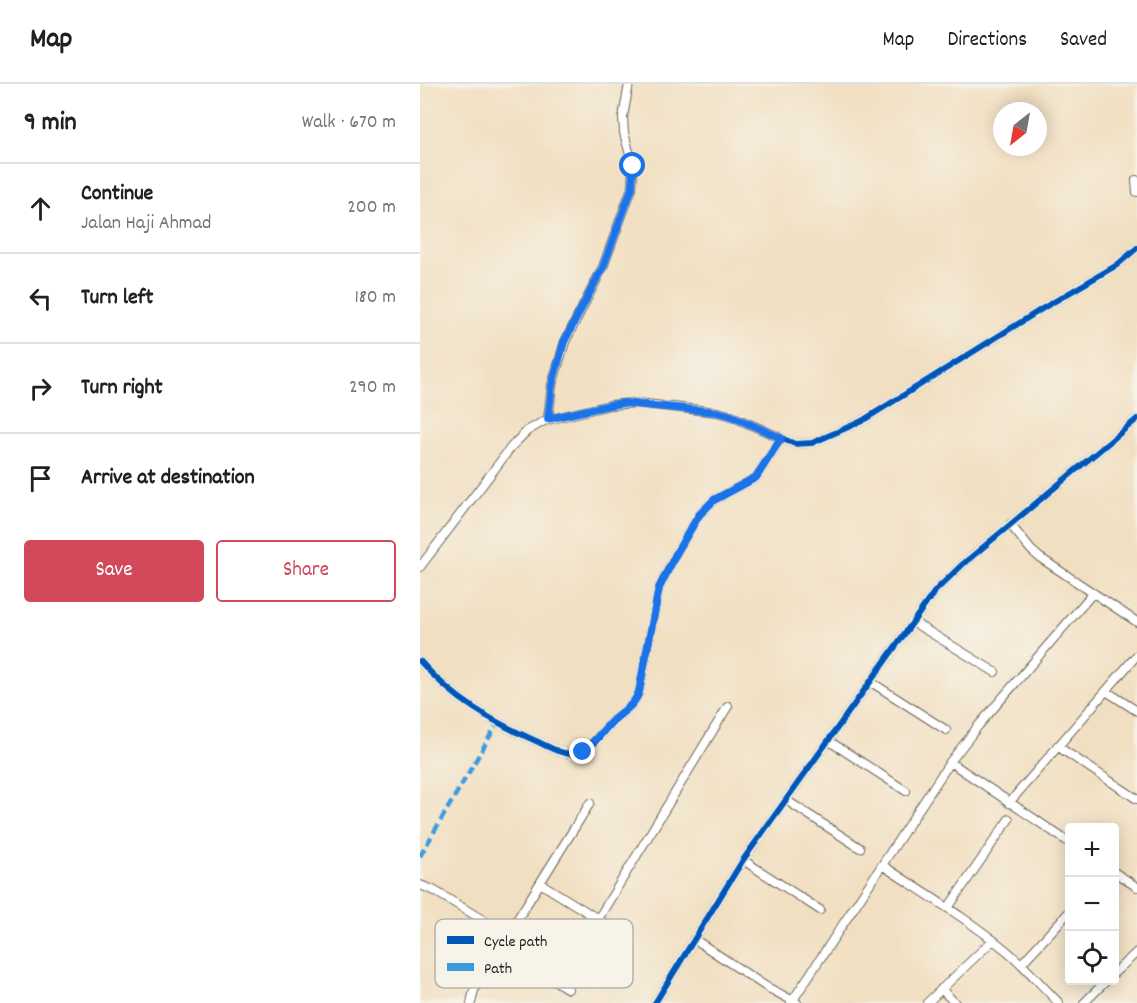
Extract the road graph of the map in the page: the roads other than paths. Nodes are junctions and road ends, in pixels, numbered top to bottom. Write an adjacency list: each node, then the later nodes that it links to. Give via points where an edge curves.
1 (629, 84): 5 (street, via 623,117 633,166 632,188 603,267 564,342 552,385)
2 (1136, 180): 3 (street)
3 (1137, 192)
4 (1137, 248): 7 (street, via 1117,265 862,421 812,442 795,444)
5 (548, 419): 7 (street, via 637,403 723,414); 9 (street, via 527,430 512,446)
6 (1137, 419): 8 (street)
7 (781, 438): 14 (street, via 756,477 714,500 699,515 659,588 635,702 583,752 557,751 497,724 452,694)
8 (1010, 524): 10 (street, via 1036,555); 11 (street, via 946,579)
9 (420, 567)
10 (1093, 592): 12 (street); 23 (street)
11 (913, 621): 15 (street); 16 (street)
12 (1137, 622)
13 (1137, 655): 17 (street)
14 (420, 661)
15 (995, 672)
16 (871, 682): 20 (street); 21 (street)
17 (1106, 691): 19 (street); 22 (street)
18 (728, 706): 43 (street)
19 (1137, 711)
20 (946, 730)
21 (829, 741): 24 (street); 26 (street)
22 (1058, 746): 25 (street); 28 (street)
23 (950, 762): 28 (street); 33 (street)
24 (906, 791)
25 (1137, 799)
26 (786, 800): 31 (street); 32 (street)
27 (590, 803): 35 (street)
28 (1009, 803): 30 (street)
29 (1009, 819): 38 (street)
30 (1065, 840)
31 (860, 848)
32 (743, 860): 39 (street); 44 (street)
33 (882, 865): 38 (street); 52 (street)
34 (1119, 875): 37 (street)
35 (540, 883): 42 (street); 43 (street)
36 (420, 885): 41 (street)
37 (1137, 887)
38 (948, 908): 45 (street)
39 (820, 910)
40 (1065, 916): 47 (street)
41 (481, 919)
42 (518, 919)
43 (598, 919)
44 (694, 939): 52 (street); 54 (street)
45 (993, 940): 47 (street); 51 (street)
46 (1137, 952): 48 (street)
47 (1021, 964): 57 (street)
48 (1119, 968)
49 (1103, 985): 58 (street)
50 (476, 988): 53 (street)
51 (941, 989): 55 (street); 56 (street)
52 (793, 1002)
53 (471, 1003)
54 (655, 1003)
55 (927, 1003)
56 (955, 1003)
57 (1059, 1003)
58 (1084, 1003)

